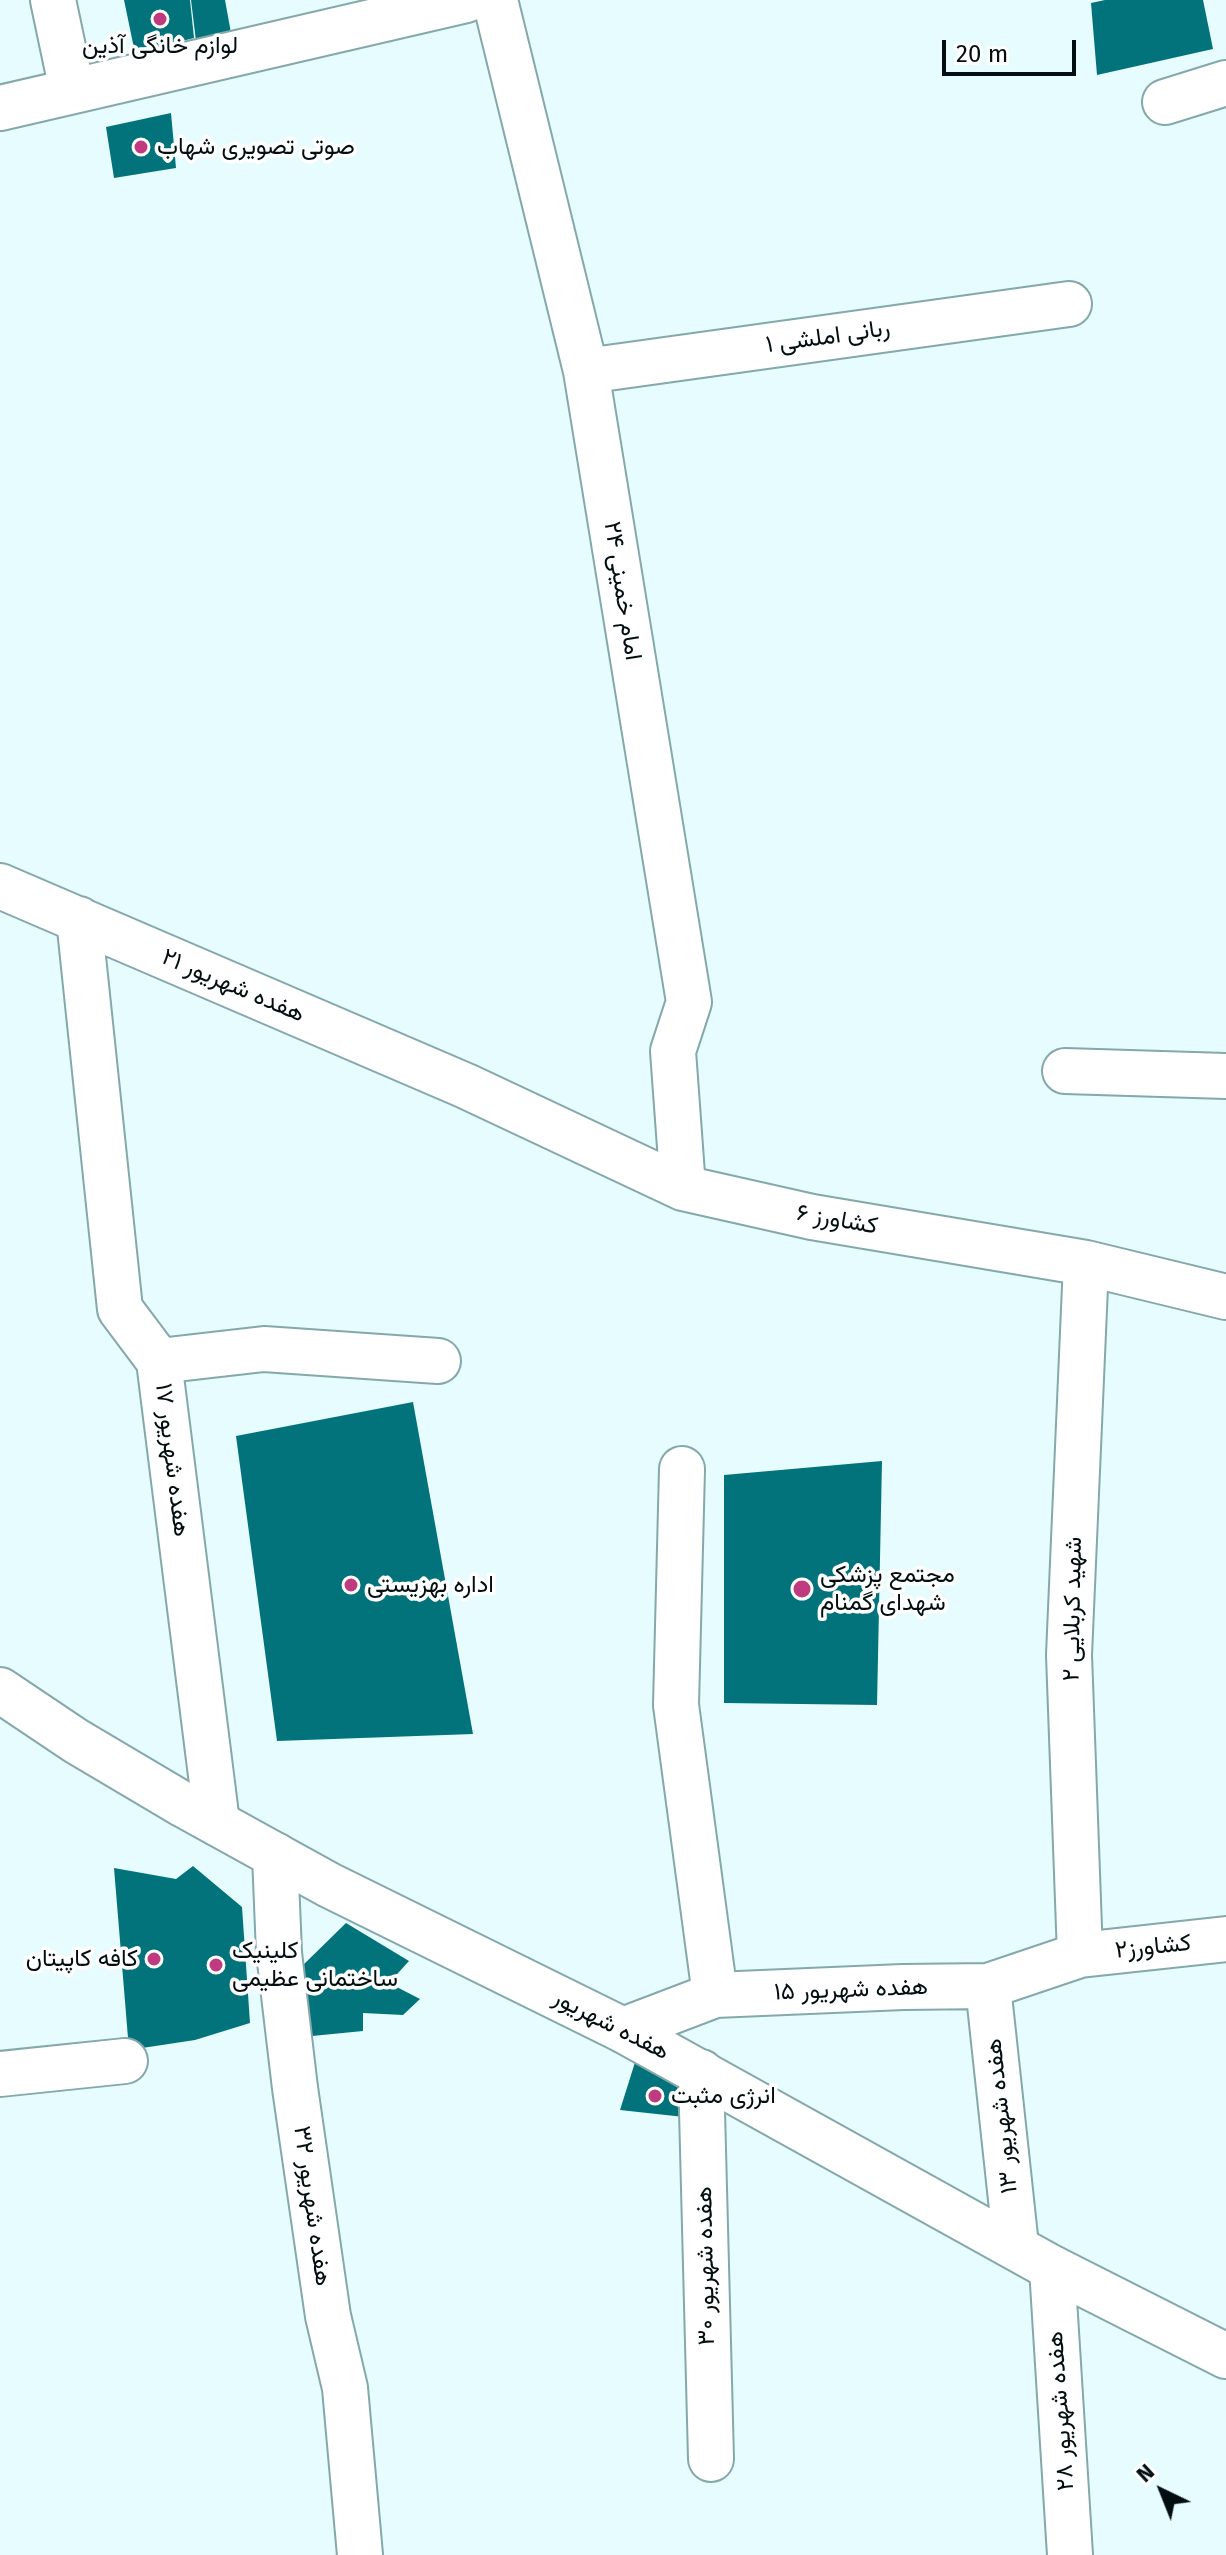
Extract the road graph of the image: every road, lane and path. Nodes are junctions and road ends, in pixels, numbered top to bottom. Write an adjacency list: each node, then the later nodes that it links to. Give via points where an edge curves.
1 (53, 0): 5 (street)
2 (466, 0): 5 (street)
3 (495, 0): 9 (street, امام خمینی ۲۴)
4 (1226, 83): 6 (street)
5 (72, 90): 7 (street)
6 (1165, 102)
7 (0, 108)
8 (1069, 304): 9 (street, ربانی املشی ۱)
9 (586, 371): 15 (street, امام خمینی ۲۴, via 689,1002 673,1051)
10 (0, 886): 11 (street, هفده شهریور ۲۱)
11 (79, 919): 14 (street, هفده شهریور ۲۱); 18 (street, هفده شهریور ۱۷, via 120,1309)
12 (1065, 1071): 13 (street)
13 (1226, 1076)
14 (466, 1086): 15 (street, کشاورز ۶)
15 (683, 1188): 16 (street, کشاورز ۶, via 812,1217)
16 (1086, 1263): 17 (street, کشاورز ۶); 25 (street, شهید کربلایی ۲, via 1069,1655)
17 (1226, 1297)
18 (159, 1361): 19 (street, via 264,1349); 22 (street, هفده شهریور ۱۷)
19 (438, 1361)
20 (682, 1469): 27 (street, via 676,1705)
21 (0, 1690): 22 (street, هفده شهریور)
22 (217, 1823): 23 (street, هفده شهریور)
23 (275, 1855): 28 (street, هفده شهریور); 35 (street, هفده شهریور ۳۲, via 279,1953 295,2088 328,2316 345,2388)
24 (1226, 1939): 25 (street, کشاورز۲)
25 (1080, 1955): 26 (street, هفده شهریور ۱۵)
26 (988, 1986): 27 (street, هفده شهریور ۱۵); 32 (street, هفده شهریور ۱۳)
27 (715, 1995): 28 (street, هفده شهریور ۱۵)
28 (623, 2030): 30 (street, هفده شهریور)
29 (125, 2061): 31 (street)
30 (701, 2072): 32 (street, هفده شهریور); 34 (street, هفده شهریور ۳۰)
31 (0, 2074)
32 (1034, 2257): 33 (street, هفده شهریور); 36 (street, هفده شهریور ۲۸)
33 (1226, 2356)
34 (711, 2459)
35 (360, 2555)
36 (1070, 2555)

